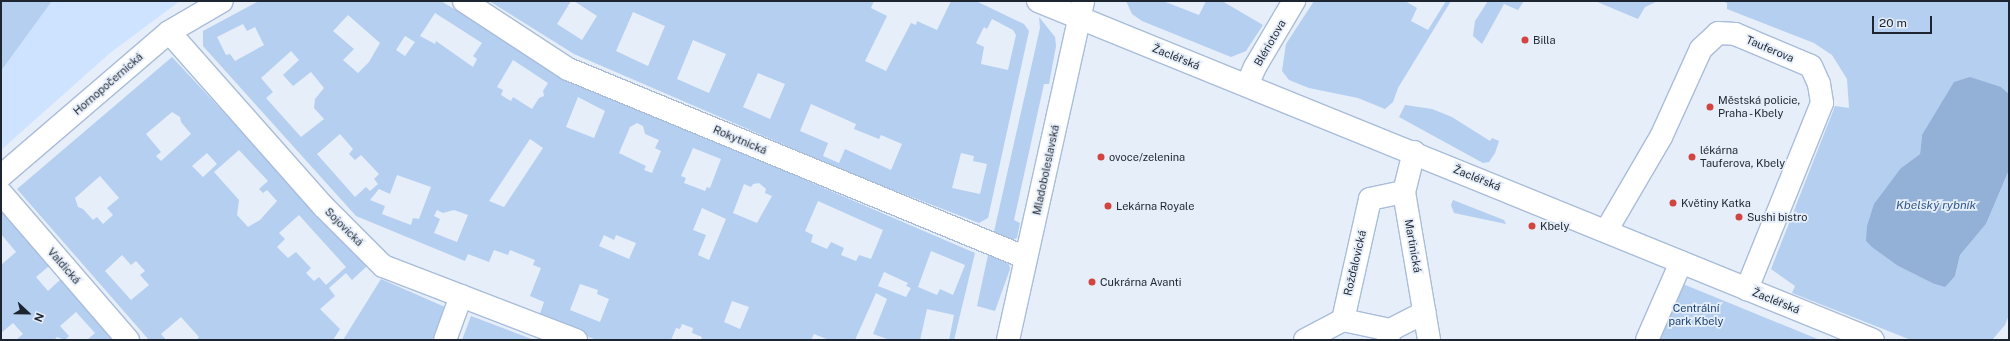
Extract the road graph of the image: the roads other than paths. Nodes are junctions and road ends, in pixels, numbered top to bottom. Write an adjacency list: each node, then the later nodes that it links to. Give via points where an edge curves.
1 (222, 1): 6 (street, Hornopočernická)
2 (464, 1): 13 (street, Rokytnická, via 568,69)
3 (1038, 1): 5 (street)
4 (1294, 1): 7 (street, Blériotova, via 1255,67)
5 (1082, 9): 7 (street, Žacléřská); 13 (street, Mladoboleslavská)
6 (169, 32): 9 (street, Hornopočernická); 16 (street, Sojovická, via 324,207 383,266)
7 (1248, 85): 8 (street, Žacléřská)
8 (1414, 152): 10 (street, Martinická); 12 (street, Žacléřská)
9 (1, 176)
10 (1404, 192): 17 (street, Martinická); 18 (street, Rožďalovická, via 1370,199)
11 (1, 193): 20 (street, Valdická)
12 (1606, 231): 14 (street, Žacléřská); 15 (street, Tauferova, via 1662,137 1701,49 1718,33 1735,34 1811,66 1819,84 1822,103)
13 (1026, 258): 23 (street, Mladoboleslavská)
14 (1681, 262): 15 (street, Žacléřská); 26 (street)
15 (1747, 289): 27 (street, Žacléřská)
16 (461, 296): 21 (street); 22 (street, Sojovická)
17 (1425, 312): 19 (street); 25 (street, Martinická)
18 (1343, 320): 19 (street); 24 (street)
19 (1388, 335)
20 (128, 340)
21 (445, 340)
22 (576, 340)
23 (1008, 340)
24 (1305, 340)
25 (1429, 340)
26 (1647, 340)
27 (1873, 340)

